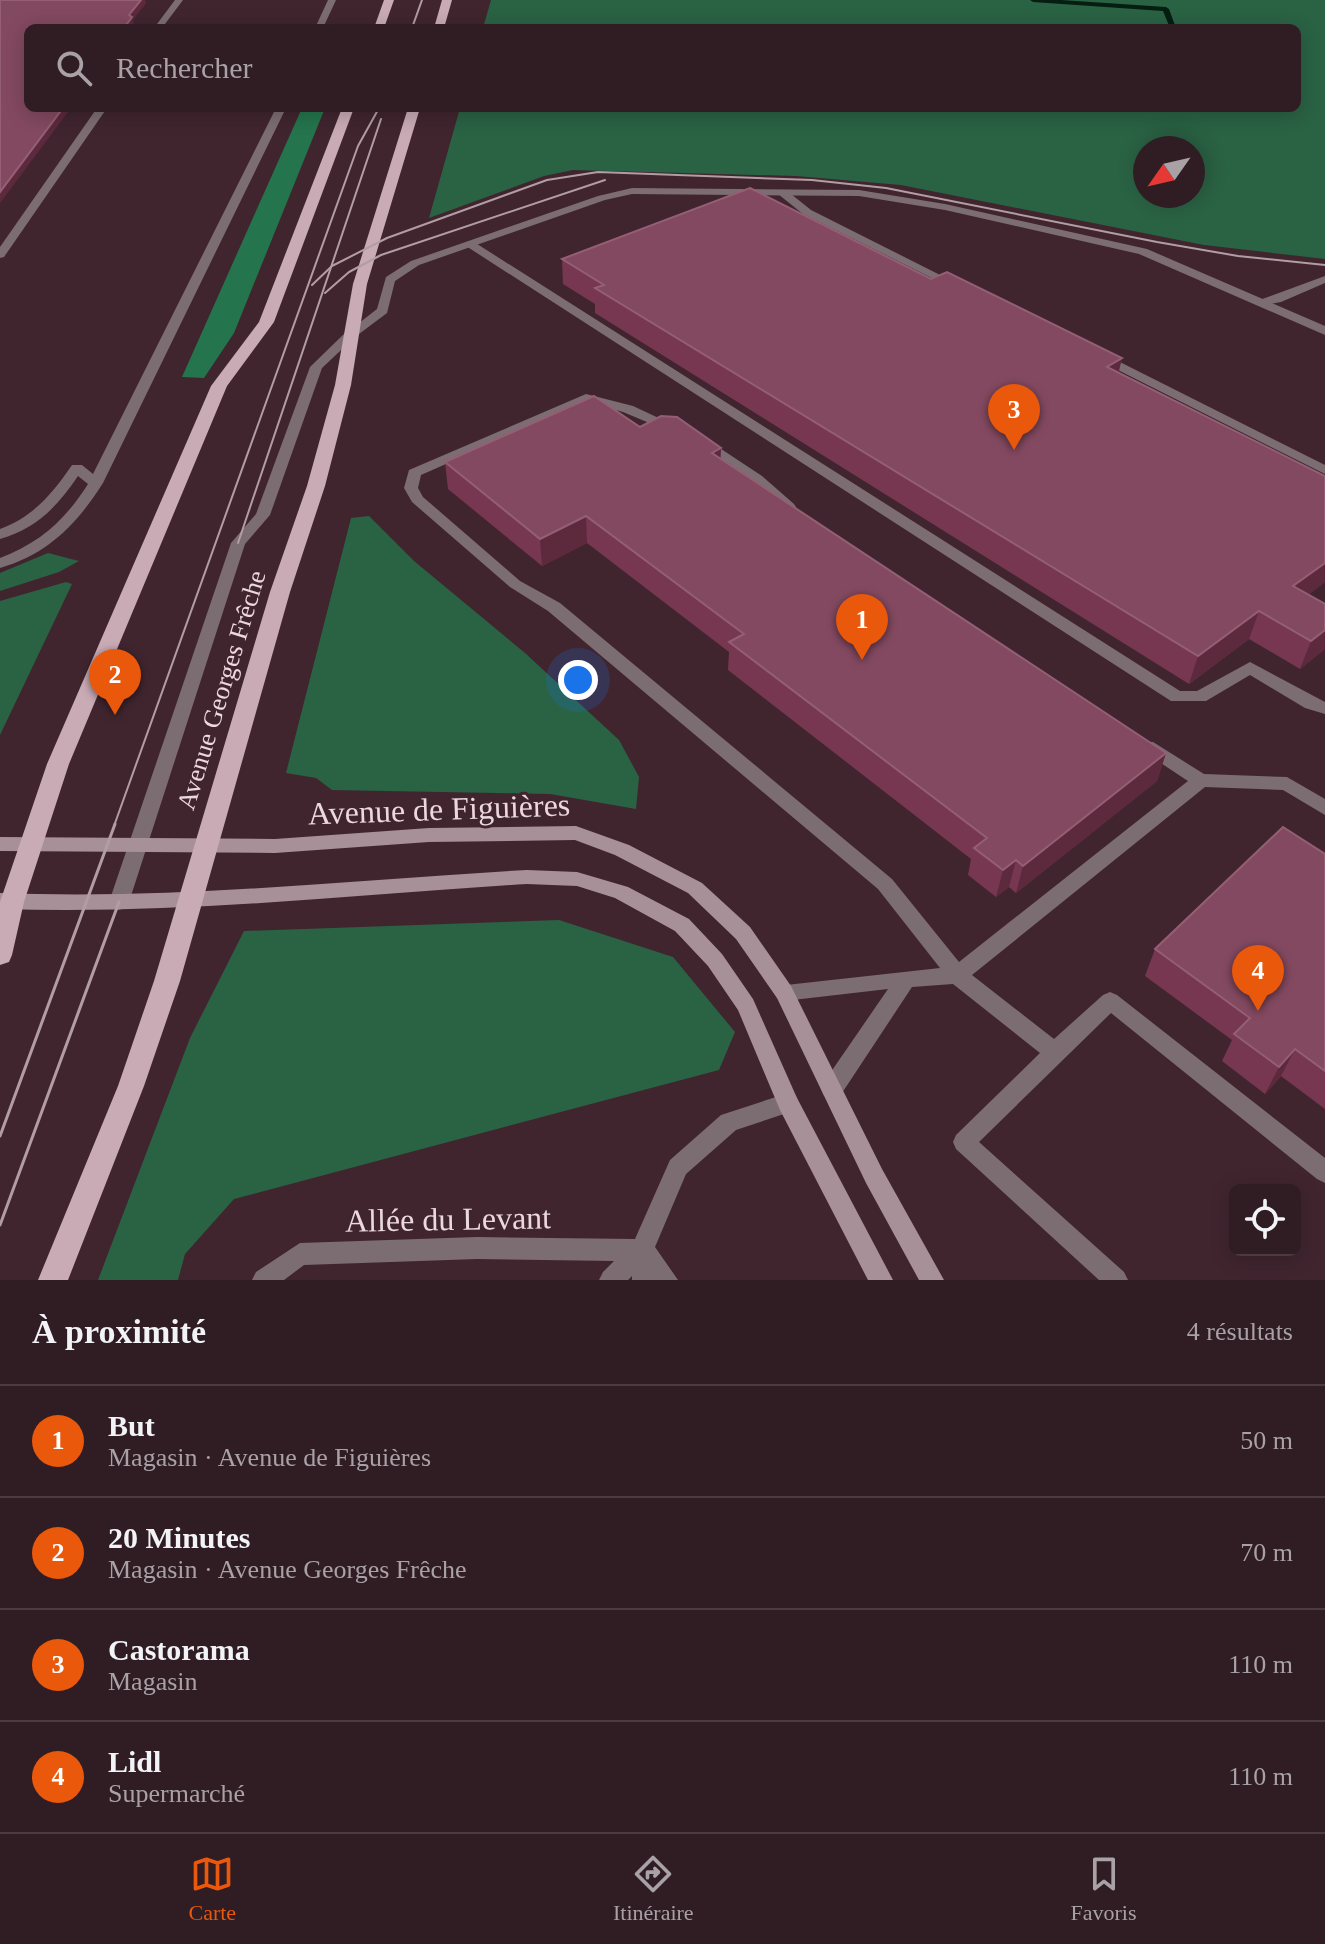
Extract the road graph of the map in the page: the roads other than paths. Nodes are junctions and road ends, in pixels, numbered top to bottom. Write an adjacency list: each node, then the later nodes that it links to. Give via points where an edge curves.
1 (179, 0): 5 (street)
2 (332, 0): 6 (street)
3 (389, 0): 7 (main road)
4 (447, 0): 8 (main road)
5 (161, 24)
6 (321, 24)
7 (380, 24)
8 (440, 24)
9 (99, 112): 15 (street)
10 (279, 112): 23 (street)
11 (346, 112): 32 (main road, via 266,322 219,386 154,535 58,764)
12 (413, 112): 20 (main road, Avenue Georges Frêche, via 360,284)
13 (782, 192): 14 (street, via 632,191); 17 (street, via 807,212); 18 (street, via 859,193 945,207 1143,251)
14 (470, 244): 20 (street, via 415,263 390,279 383,310); 27 (street, via 1177,697 1200,697 1250,668)
15 (0, 255)
16 (1325, 279): 18 (street)
17 (972, 294)
18 (1260, 302): 19 (street)
19 (1325, 331)
20 (351, 334): 33 (main road, Avenue Georges Frêche, via 316,486); 34 (street, via 316,367 263,515 238,543)
21 (1088, 349): 22 (street)
22 (1325, 470)
23 (96, 483): 25 (street, via 77,468 42,514 23,528); 26 (street, via 61,531)
24 (802, 520): 39 (street, via 703,440 586,398 414,473 411,488 417,499 515,584 554,607 885,884)
25 (0, 534)
26 (0, 563)
27 (1325, 708)
28 (1134, 737): 29 (street)
29 (1201, 780): 30 (street, via 1287,784); 39 (street)
30 (1325, 808)
31 (0, 844): 32 (main road, Avenue de Figuières)
32 (33, 844): 34 (main road, Avenue de Figuières); 36 (main road)
33 (207, 846): 34 (main road, Avenue de Figuières); 35 (main road, Avenue Georges Frêche); 41 (main road, Avenue de Figuières, via 576,833 695,888 743,933)
34 (138, 847): 37 (street)
35 (192, 899): 37 (main road); 44 (main road, via 527,877 577,879 621,892 682,925 715,960 746,1005); 47 (main road, Avenue Georges Frêche, via 131,1086)
36 (6, 902): 37 (main road); 38 (main road)
37 (119, 902)
38 (0, 955)
39 (957, 975): 40 (street); 42 (street)
40 (906, 979): 41 (street); 43 (street)
41 (784, 992): 43 (main road, Avenue de Figuières)
42 (1055, 1052): 45 (street, via 1110,1001); 54 (street, via 964,1142)
43 (832, 1089): 53 (main road, Avenue de Figuières)
44 (788, 1103): 46 (street, via 729,1122 678,1167); 52 (main road)
45 (1325, 1172)
46 (642, 1250): 48 (street, Allée du Levant, via 300,1254); 49 (street); 50 (street); 51 (street)
47 (53, 1280)
48 (264, 1280)
49 (611, 1280)
50 (644, 1280)
51 (666, 1280)
52 (881, 1280)
53 (932, 1280)
54 (1116, 1280)

